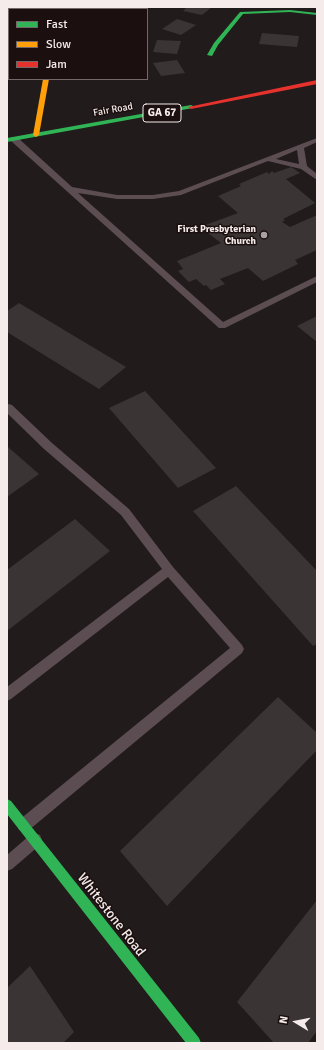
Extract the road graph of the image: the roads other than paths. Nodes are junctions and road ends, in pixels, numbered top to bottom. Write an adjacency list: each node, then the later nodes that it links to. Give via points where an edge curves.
1 (317, 14): 2 (street, via 290,11 242,13 216,44)
2 (210, 56)
3 (46, 80): 5 (street)
4 (317, 82): 5 (street, Fair Road / GA 67)
5 (36, 135): 6 (street, Fair Road / GA 67)
6 (11, 140): 12 (lane)
7 (317, 140): 8 (lane)
8 (300, 147): 9 (lane); 10 (lane)
9 (267, 159): 10 (lane); 12 (lane, via 181,193 117,198)
10 (303, 167): 11 (lane)
11 (317, 178)
12 (69, 189): 13 (lane, via 222,326)
13 (317, 279)
14 (8, 407): 15 (lane, via 48,446 125,512)
15 (169, 570): 16 (lane); 18 (lane, via 238,649)
16 (7, 695)
17 (7, 805): 18 (street, Whitestone Road)
18 (23, 826): 19 (street, Whitestone Road)
19 (35, 840): 20 (lane); 21 (street, Whitestone Road)
20 (7, 864)
21 (194, 1043)

